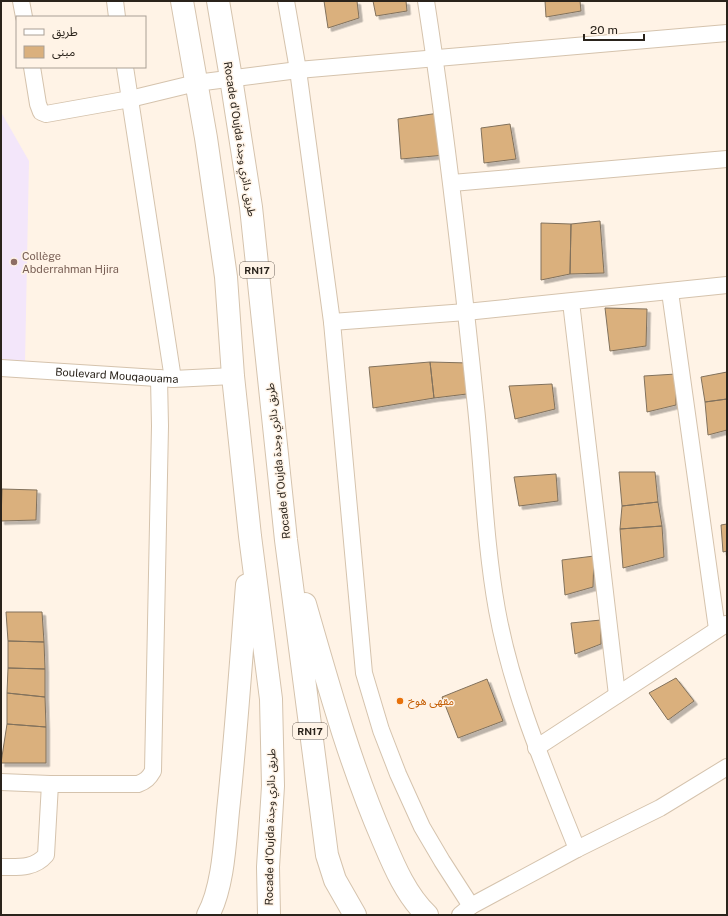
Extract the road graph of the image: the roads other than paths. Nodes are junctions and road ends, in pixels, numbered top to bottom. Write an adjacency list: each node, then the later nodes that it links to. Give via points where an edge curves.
1 (21, 1): 7 (street)
2 (115, 1): 8 (street)
3 (182, 1): 15 (highway, Rocade d'Oujda طريق دائري وجدة / RN17)
4 (218, 1): 14 (highway, Rocade d'Oujda طريق دائري وجدة / RN17)
5 (286, 1): 13 (street)
6 (426, 1): 10 (street)
7 (24, 16)
8 (117, 16)
9 (727, 33): 10 (street)
10 (435, 58): 13 (street); 18 (street)
11 (32, 68): 16 (street, via 38,104 41,112 46,114)
12 (125, 68): 16 (street)
13 (298, 70): 14 (street); 23 (street)
14 (231, 78): 15 (street); 28 (highway, Rocade d'Oujda طريق دائري وجدة / RN17, via 251,207)
15 (196, 83): 16 (street); 25 (highway, Rocade d'Oujda طريق دائري وجدة / RN17, via 226,277)
16 (130, 99): 26 (street)
17 (727, 159): 18 (street)
18 (452, 183): 22 (street)
19 (727, 286): 20 (street)
20 (670, 292): 21 (street); 29 (street)
21 (571, 302): 22 (street); 30 (street)
22 (466, 312): 23 (street); 31 (street, via 488,550 497,610 511,671)
23 (332, 322): 37 (street, via 364,673 381,730 398,774 422,827)
24 (1, 368): 26 (street, Boulevard Mouqaouama)
25 (233, 376): 26 (street, Boulevard Mouqaouama); 27 (highway, Rocade d'Oujda طريق دائري وجدة / RN17)
26 (166, 378): 34 (street, via 160,434 153,771 150,777 138,784)
27 (250, 536): 38 (highway, via 234,760 221,871); 39 (highway, Rocade d'Oujda طريق دائري وجدة / RN17, via 271,698 273,786 268,866)
28 (286, 540): 40 (highway, Rocade d'Oujda طريق دائري وجدة / RN17, via 327,855 335,880); 41 (highway, via 357,776 394,866 410,894)
29 (722, 626): 30 (street)
30 (617, 695): 31 (street)
31 (536, 748): 35 (street)
32 (727, 767): 35 (street, via 660,808)
33 (1, 782): 34 (street)
34 (50, 784): 36 (street, via 46,856 30,866)
35 (577, 849): 37 (street)
36 (1, 866)
37 (466, 910)
38 (208, 915)
39 (269, 915)
40 (355, 915)
41 (427, 915)

